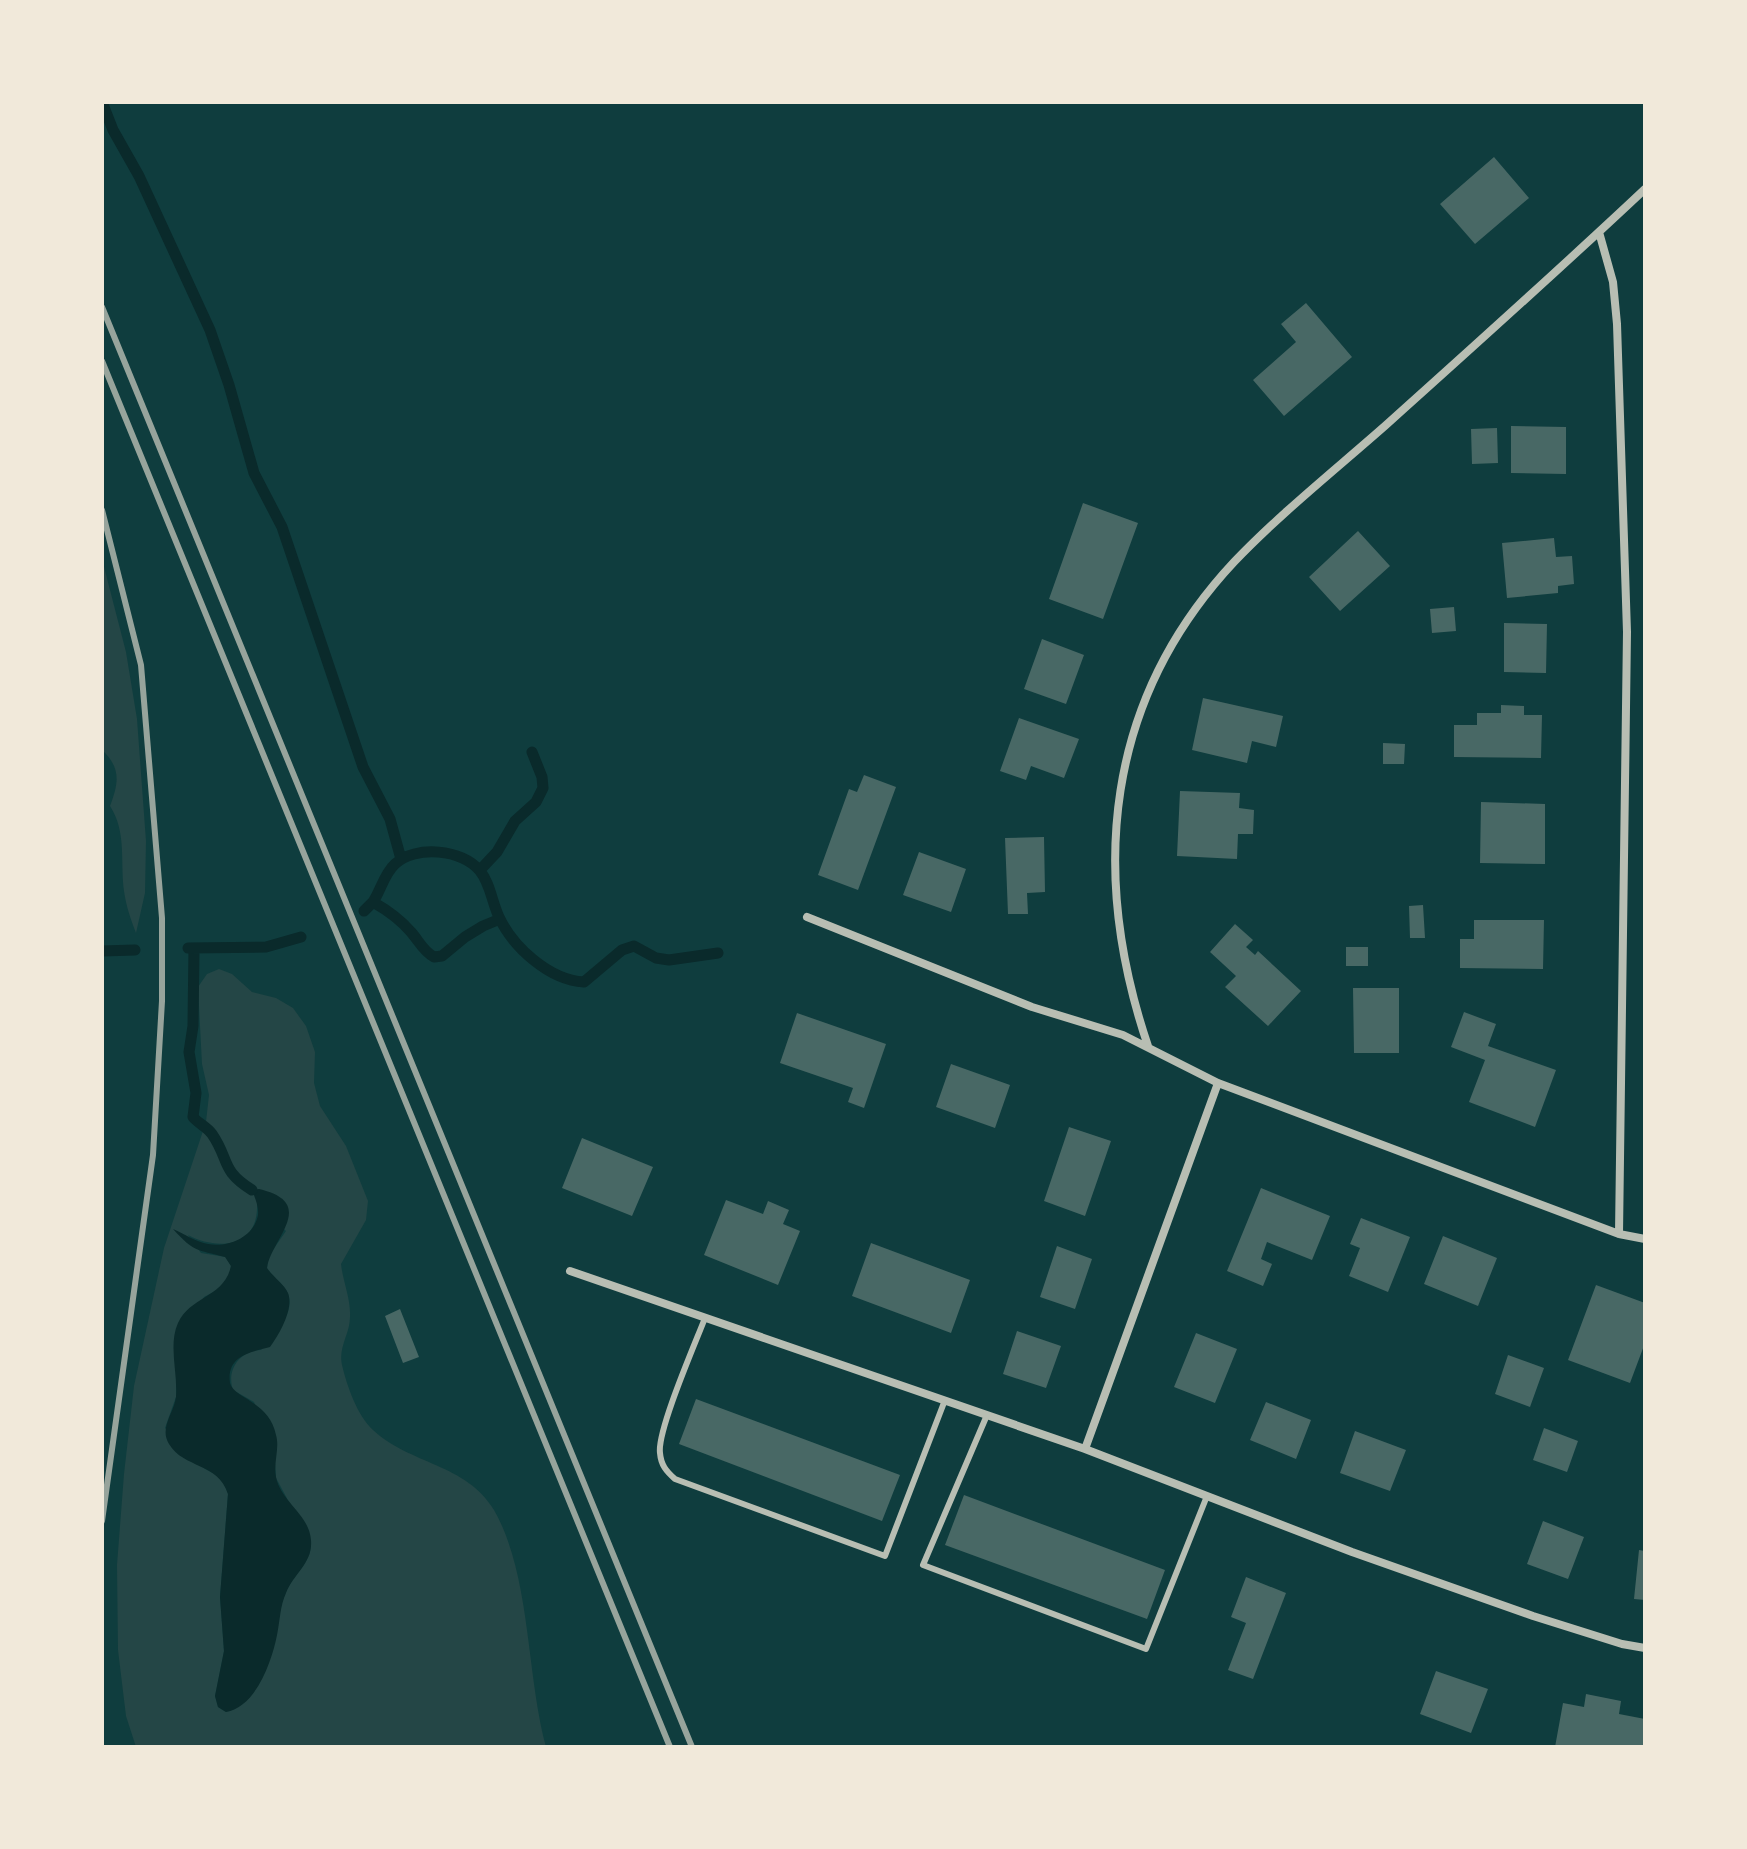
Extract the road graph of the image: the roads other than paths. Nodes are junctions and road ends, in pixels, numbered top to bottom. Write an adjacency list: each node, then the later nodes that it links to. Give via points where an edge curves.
1 (1645, 189): 2 (street)
2 (1599, 232): 4 (street, via 1254,543 1197,607 1168,650 1131,737 1116,830 1120,930); 6 (street, via 1613,282 1617,324 1627,632)
3 (807, 917): 4 (street, via 1032,1007)
4 (1148, 1046): 5 (street)
5 (1218, 1083): 6 (street); 12 (street)
6 (1619, 1234): 7 (street)
7 (1645, 1239)
8 (570, 1271): 9 (street)
9 (705, 1318): 10 (street); 10 (lane, via 666,1424 659,1449 663,1467 675,1479 885,1556)
10 (945, 1400): 11 (street)
11 (987, 1415): 12 (street); 13 (lane, via 923,1565 1146,1649)
12 (1085, 1449): 13 (street)
13 (1207, 1496): 14 (street, via 1533,1616)
14 (1645, 1648)

